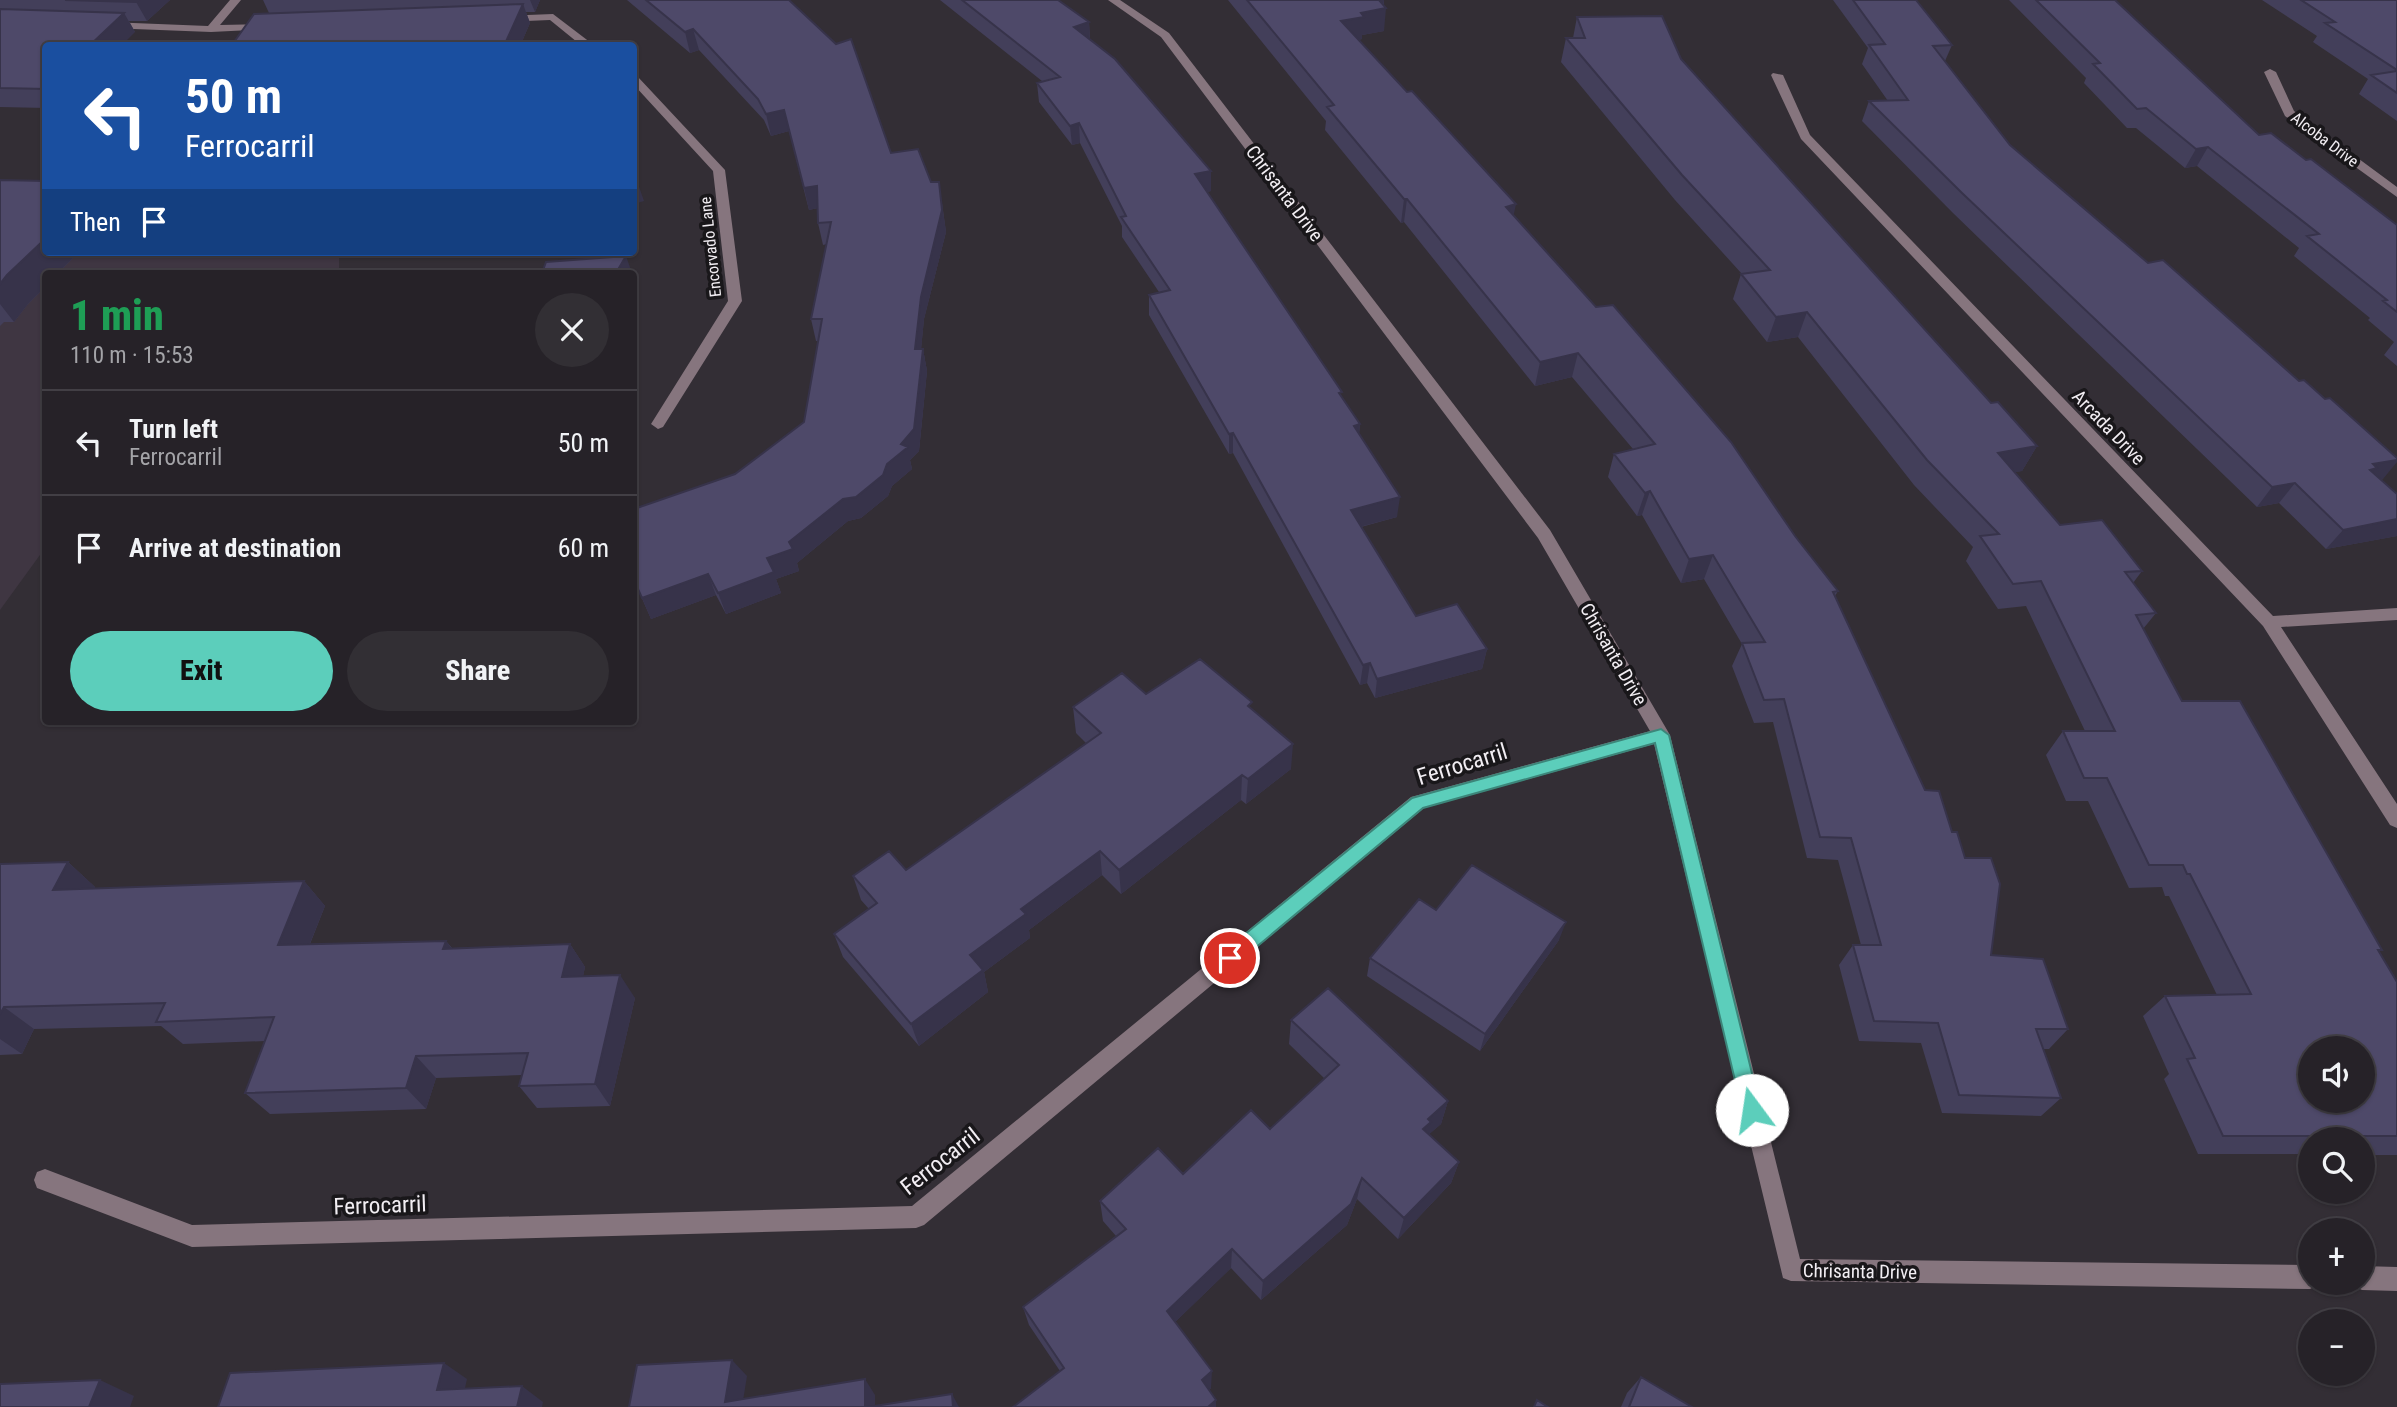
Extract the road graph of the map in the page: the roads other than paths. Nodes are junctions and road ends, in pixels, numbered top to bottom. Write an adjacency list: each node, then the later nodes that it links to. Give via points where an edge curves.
1 (236, 0): 6 (street)
2 (1113, 0): 15 (street, Chrisanta Drive, via 1165,35 1544,534)
3 (485, 19): 7 (street, via 553,17)
4 (92, 25): 6 (street)
5 (280, 26): 6 (street)
6 (211, 29)
7 (585, 42)
8 (2270, 72): 11 (street, Alcoba Drive, via 2289,113)
9 (1777, 75): 14 (street, Arcada Drive, via 1805,136)
10 (637, 82): 12 (street, Encorvado Lane, via 719,170 735,301)
11 (2397, 193)
12 (658, 424)
13 (2397, 614): 14 (street)
14 (2269, 622): 16 (street, Arcada Drive)
15 (1661, 735): 17 (street, Ferrocarril, via 1418,802 916,1217 192,1236); 18 (street, Chrisanta Drive, via 1791,1270)
16 (2397, 820)
17 (45, 1180)
18 (2298, 1278)
19 (2375, 1278): 20 (street)
20 (2397, 1279)

